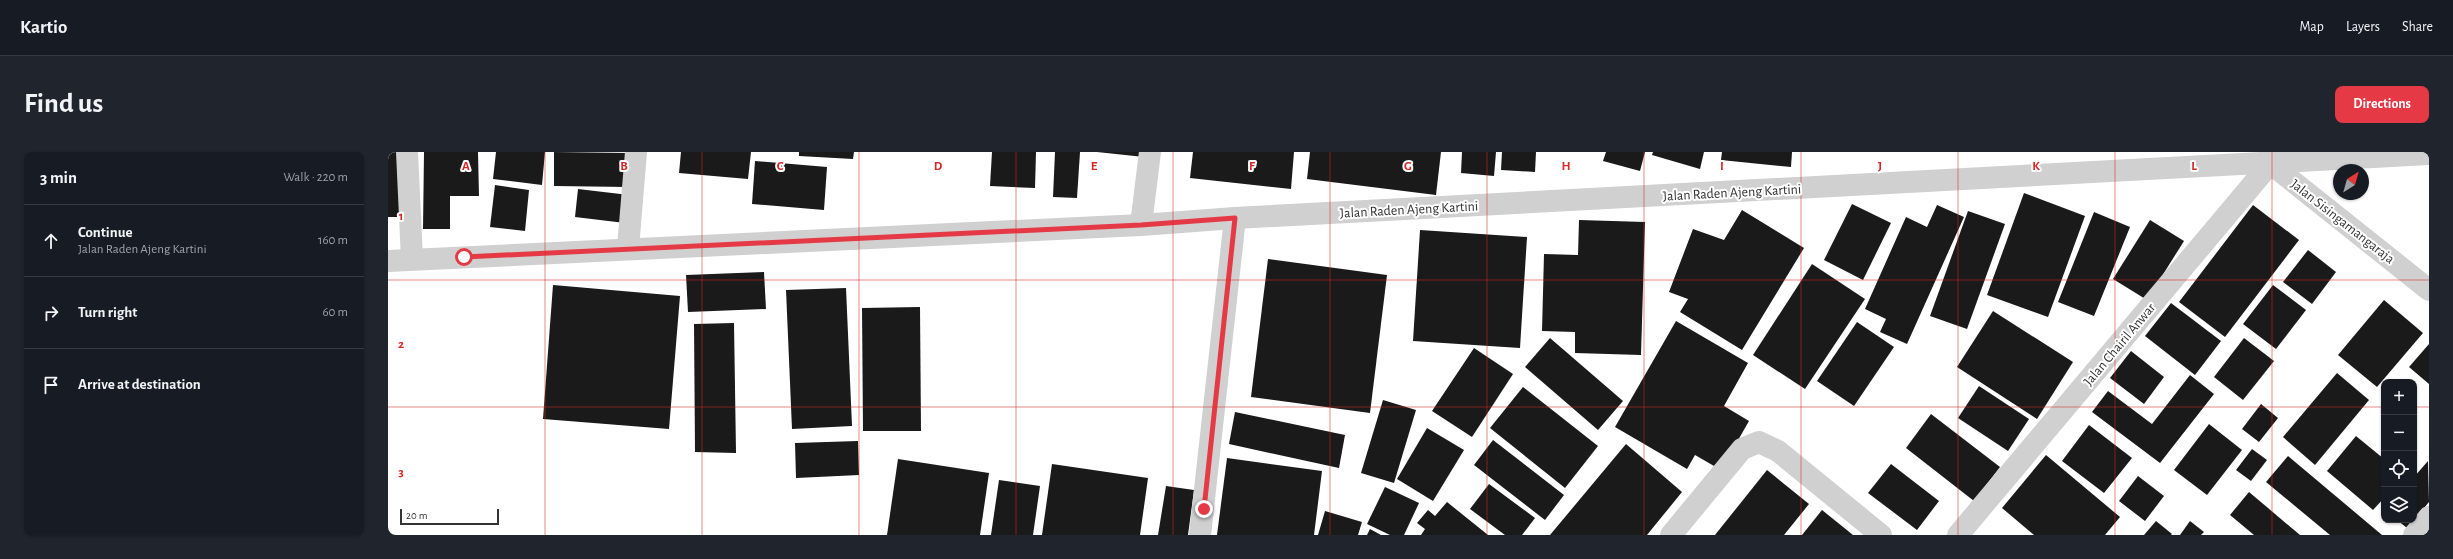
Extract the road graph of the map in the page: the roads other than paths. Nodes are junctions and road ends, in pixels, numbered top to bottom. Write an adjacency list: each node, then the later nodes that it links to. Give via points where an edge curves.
1 (407, 152): 9 (street)
2 (636, 152): 8 (street)
3 (1150, 152): 7 (street)
4 (2429, 154): 5 (street, Jalan Raden Ajeng Kartini)
5 (2269, 156): 6 (street, Jalan Raden Ajeng Kartini); 11 (street, Jalan Sisingamangaraja); 16 (street, Jalan Chairil Anwar)
6 (1235, 218): 7 (street, Jalan Raden Ajeng Kartini); 13 (street)
7 (1141, 225): 8 (street, Jalan Raden Ajeng Kartini)
8 (628, 248): 9 (street, Jalan Raden Ajeng Kartini)
9 (412, 260): 10 (street, Jalan Raden Ajeng Kartini)
10 (388, 261)
11 (2429, 290)
12 (2429, 517): 17 (street)
13 (1200, 535)
14 (1671, 535): 15 (street, via 1742,449 1759,442 1778,451)
15 (1881, 535)
16 (1958, 535)
17 (2414, 535)

